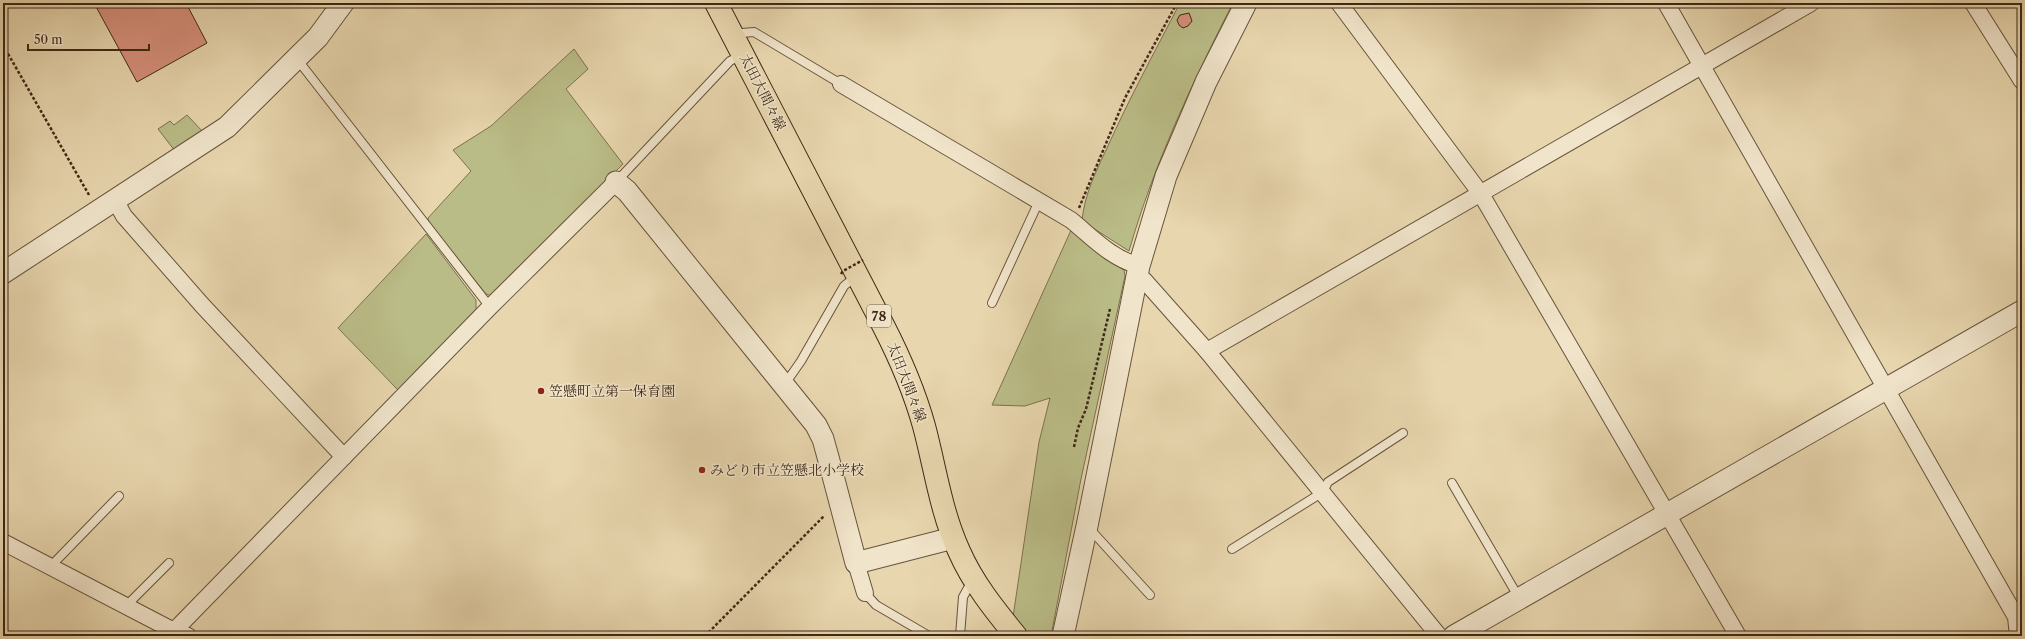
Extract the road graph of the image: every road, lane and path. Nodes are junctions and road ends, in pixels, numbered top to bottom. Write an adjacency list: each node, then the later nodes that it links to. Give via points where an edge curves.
1 (343, 3): 11 (street, via 330,22)
2 (716, 3): 10 (main road, 太田大間々線 / 78)
3 (1176, 3): 19 (path, via 1126,98)
4 (1246, 3): 21 (street, via 1206,82 1166,176)
5 (1339, 3): 16 (street)
6 (1666, 3): 12 (street)
7 (1811, 3): 12 (street)
8 (1973, 3): 13 (street)
9 (3, 45): 18 (path)
10 (738, 46): 14 (lane, via 742,33 754,32); 15 (lane, via 730,61); 20 (main road, 太田大間々線 / 78)
11 (297, 59): 18 (street, via 227,126); 25 (lane)
12 (1702, 66): 16 (street); 29 (street)
13 (2022, 82)
14 (841, 84): 17 (street)
15 (616, 182): 25 (street); 28 (street, via 627,191)
16 (1481, 194): 27 (street); 37 (street)
17 (1039, 201): 19 (street); 23 (lane)
18 (107, 206): 22 (street); 32 (street, via 124,216 202,305)
19 (1071, 220): 21 (street, via 1102,247)
20 (854, 270): 28 (lane); 39 (main road, 太田大間々線 / 78, via 897,352 916,400)
21 (1139, 272): 27 (street); 38 (street)
22 (3, 273)
23 (992, 303)
24 (1111, 305): 31 (path, via 1086,409)
25 (490, 307): 32 (street)
26 (2022, 311): 29 (street)
27 (1207, 351): 34 (street)
28 (784, 384): 42 (street, via 816,425 823,439)
29 (1886, 388): 37 (street); 50 (street)
30 (1403, 433): 34 (lane, via 1328,482)
31 (1074, 447)
32 (344, 457): 51 (street)
33 (1452, 483): 48 (lane)
34 (1323, 492): 41 (lane); 57 (street)
35 (119, 496): 44 (lane)
36 (829, 510): 52 (path)
37 (1668, 514): 48 (street); 59 (street)
38 (1087, 526): 47 (lane); 56 (street)
39 (953, 538): 42 (street); 45 (main road, 太田大間々線 / 78)
40 (3, 542): 44 (street)
41 (1232, 549)
42 (856, 563): 46 (street)
43 (169, 564): 49 (lane)
44 (50, 567): 49 (street)
45 (974, 580): 54 (lane, via 963,597); 55 (main road, 太田大間々線 / 78)
46 (865, 593): 53 (lane, via 876,605)
47 (1150, 595)
48 (1520, 598): 58 (street)
49 (126, 606): 51 (street)
50 (2019, 618): 60 (street)
51 (177, 634)
52 (705, 636)
53 (929, 636)
54 (960, 636)
55 (1016, 636)
56 (1063, 636)
57 (1439, 636)
58 (1454, 636)
59 (1738, 636)
60 (2018, 636)

